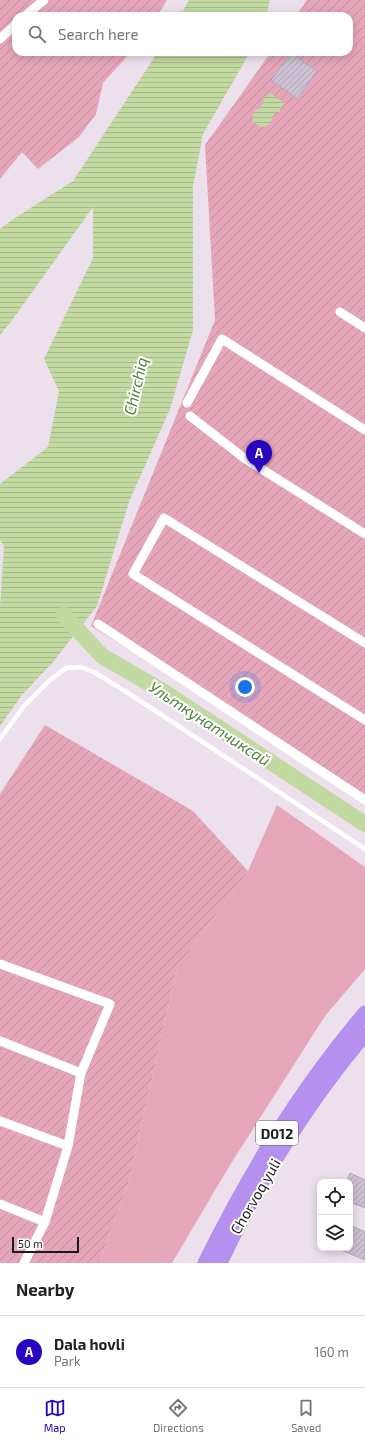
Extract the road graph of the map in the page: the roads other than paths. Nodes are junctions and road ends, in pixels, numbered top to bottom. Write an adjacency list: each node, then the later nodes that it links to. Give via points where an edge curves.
1 (44, 0): 2 (street)
2 (30, 12)
3 (12, 28): 4 (street)
4 (0, 39)
5 (340, 312): 6 (street)
6 (365, 328)
7 (187, 403): 9 (street, via 222,339)
8 (190, 416): 10 (street, via 244,458)
9 (365, 430)
10 (365, 534)
11 (98, 624): 15 (street)
12 (365, 643): 13 (street, via 164,518 133,574)
13 (365, 720)
14 (0, 739): 16 (lane, via 24,706 49,681 66,668 80,667 94,672 136,698)
15 (365, 800)
16 (365, 849)
17 (0, 964): 21 (street, via 110,1004)
18 (365, 1013): 27 (highway, D012, via 334,1050 291,1111 241,1192)
19 (365, 1034): 28 (highway, Chorvoq yuli / D012, via 323,1088 286,1144 238,1224)
20 (0, 1041): 21 (street)
21 (81, 1073): 23 (street)
22 (0, 1121): 23 (street)
23 (68, 1146): 25 (street)
24 (0, 1204): 25 (street)
25 (45, 1222): 26 (street)
26 (24, 1263)
27 (205, 1263)
28 (220, 1263)

